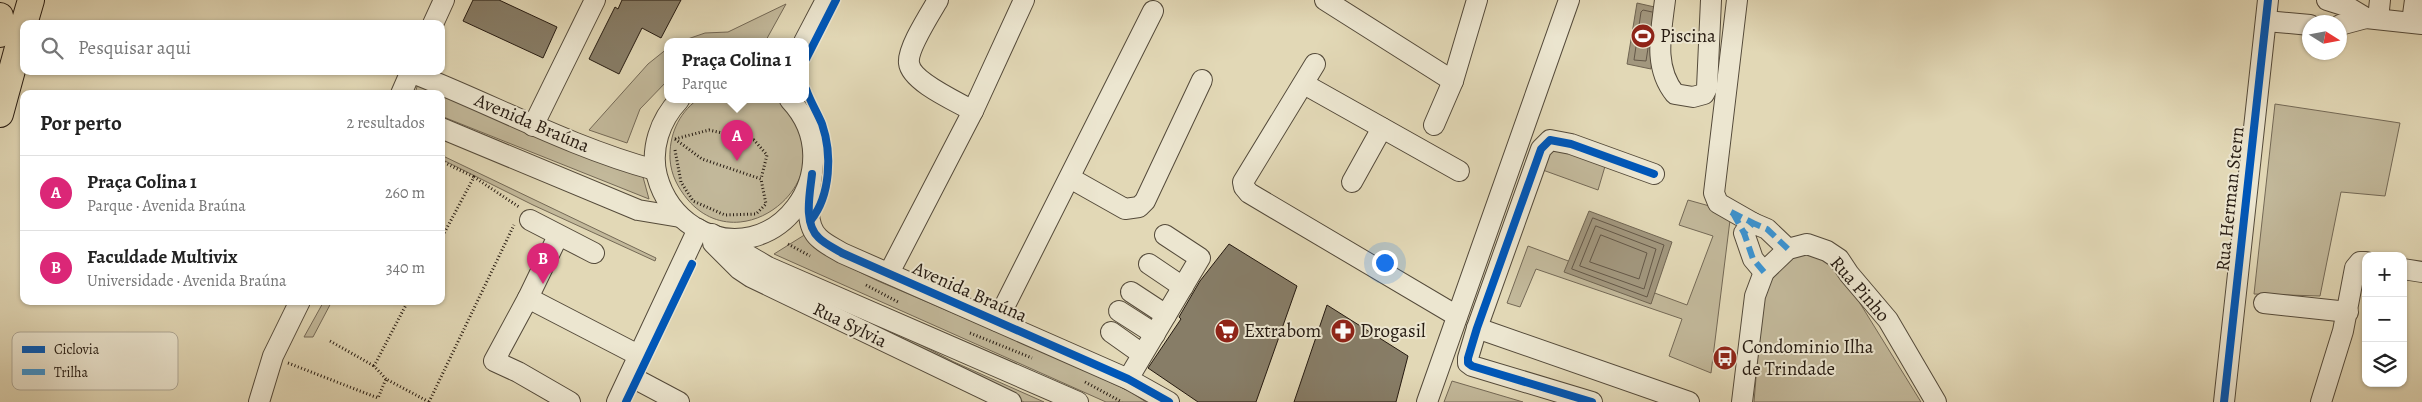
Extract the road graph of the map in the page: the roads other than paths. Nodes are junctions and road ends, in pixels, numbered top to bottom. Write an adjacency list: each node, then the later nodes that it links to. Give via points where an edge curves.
1 (31, 0): 19 (main road)
2 (444, 0): 20 (street)
3 (595, 0): 39 (street)
4 (826, 0): 26 (street)
5 (938, 0): 37 (street, via 910,53 909,63 920,80)
6 (1024, 0): 37 (street)
7 (1325, 0): 32 (street)
8 (1477, 0): 32 (street)
9 (1569, 0): 71 (street)
10 (1665, 0): 11 (street, via 1659,48 1662,70 1675,94 1692,97 1704,94 1707,88)
11 (1711, 0)
12 (1737, 0): 51 (street, via 1714,193 1718,203)
13 (2268, 0): 21 (street, Rua Herman Stern)
14 (2327, 0): 17 (street)
15 (2415, 0): 23 (street)
16 (1153, 11): 47 (street)
17 (2374, 12): 22 (street); 23 (street)
18 (0, 16): 25 (main road)
19 (25, 20)
20 (435, 20)
21 (2266, 21): 24 (street); 92 (street, Rua Herman Stern)
22 (2347, 23)
23 (2417, 23)
24 (2302, 24)
25 (0, 34)
26 (806, 38)
27 (20, 40): 38 (main road)
28 (1315, 64): 33 (street)
29 (410, 75): 34 (street)
30 (418, 75): 39 (street, Avenida Braúna)
31 (1202, 80): 47 (street, via 1145,201 1139,207 1125,209)
32 (1453, 81): 40 (street)
33 (1304, 84): 41 (street); 71 (street, via 1244,182 1244,187 1248,193)
34 (403, 90)
35 (678, 103): 43 (street, via 665,118 667,135 655,149)
36 (792, 103): 45 (street, Avenida Braúna, via 803,117 812,139)
37 (973, 111): 62 (street)
38 (0, 114)
39 (533, 126): 43 (street, Avenida Braúna)
40 (1434, 126)
41 (1382, 128): 44 (street); 48 (street)
42 (445, 130): 50 (street, Avenida Braúna, via 638,210)
43 (655, 170): 50 (street, via 664,195)
44 (1459, 171)
45 (812, 174): 52 (street, via 798,206 772,228 736,238); 62 (street, Avenida Braúna, via 808,213 817,237 842,253)
46 (1654, 174): 73 (street, via 1571,144 1550,140 1541,149)
47 (1070, 178): 72 (street)
48 (1352, 182)
49 (523, 215): 54 (street)
50 (680, 216): 52 (street)
51 (1749, 228): 55 (street, via 1767,229); 60 (street, via 1753,259)
52 (704, 231): 77 (street); 84 (street, Rua Sylvia, via 739,269 751,277); 85 (street, via 768,267)
53 (1164, 235): 63 (street, via 1200,258)
54 (558, 236): 56 (street); 65 (street)
55 (1788, 249): 60 (street); 91 (street, Rua Pinho, via 1807,244 1839,259 1888,320)
56 (594, 253)
57 (2362, 262): 69 (street, via 2355,268)
58 (1149, 264): 63 (street)
59 (2407, 270): 61 (street)
60 (1764, 272): 90 (street, via 1755,296)
61 (2422, 272)
62 (889, 273): 72 (street, Avenida Braúna)
63 (1183, 286): 70 (street)
64 (1130, 292): 70 (street)
65 (528, 298): 77 (street); 81 (street, via 494,361)
66 (2264, 304): 69 (street)
67 (298, 305): 80 (street, via 274,356)
68 (1119, 311): 75 (street)
69 (2348, 312): 93 (street)
70 (1166, 315): 75 (street)
71 (1457, 316): 87 (street)
72 (997, 321): 79 (street, Avenida Braúna)
73 (1477, 328): 88 (street, via 1468,358 1472,366); 89 (street)
74 (1111, 332): 76 (street)
75 (1155, 334): 76 (street)
76 (1142, 354): 79 (street)
77 (640, 356): 78 (street)
78 (630, 376): 82 (street); 83 (street)
79 (1128, 378): 86 (street, Avenida Braúna)
80 (259, 402)
81 (570, 402)
82 (617, 402)
83 (679, 402)
84 (1011, 402)
85 (1078, 402)
86 (1169, 402)
87 (1426, 402)
88 (1592, 402)
89 (1690, 402)
90 (1742, 402)
91 (1936, 402)
92 (2224, 402)
93 (2321, 402)

